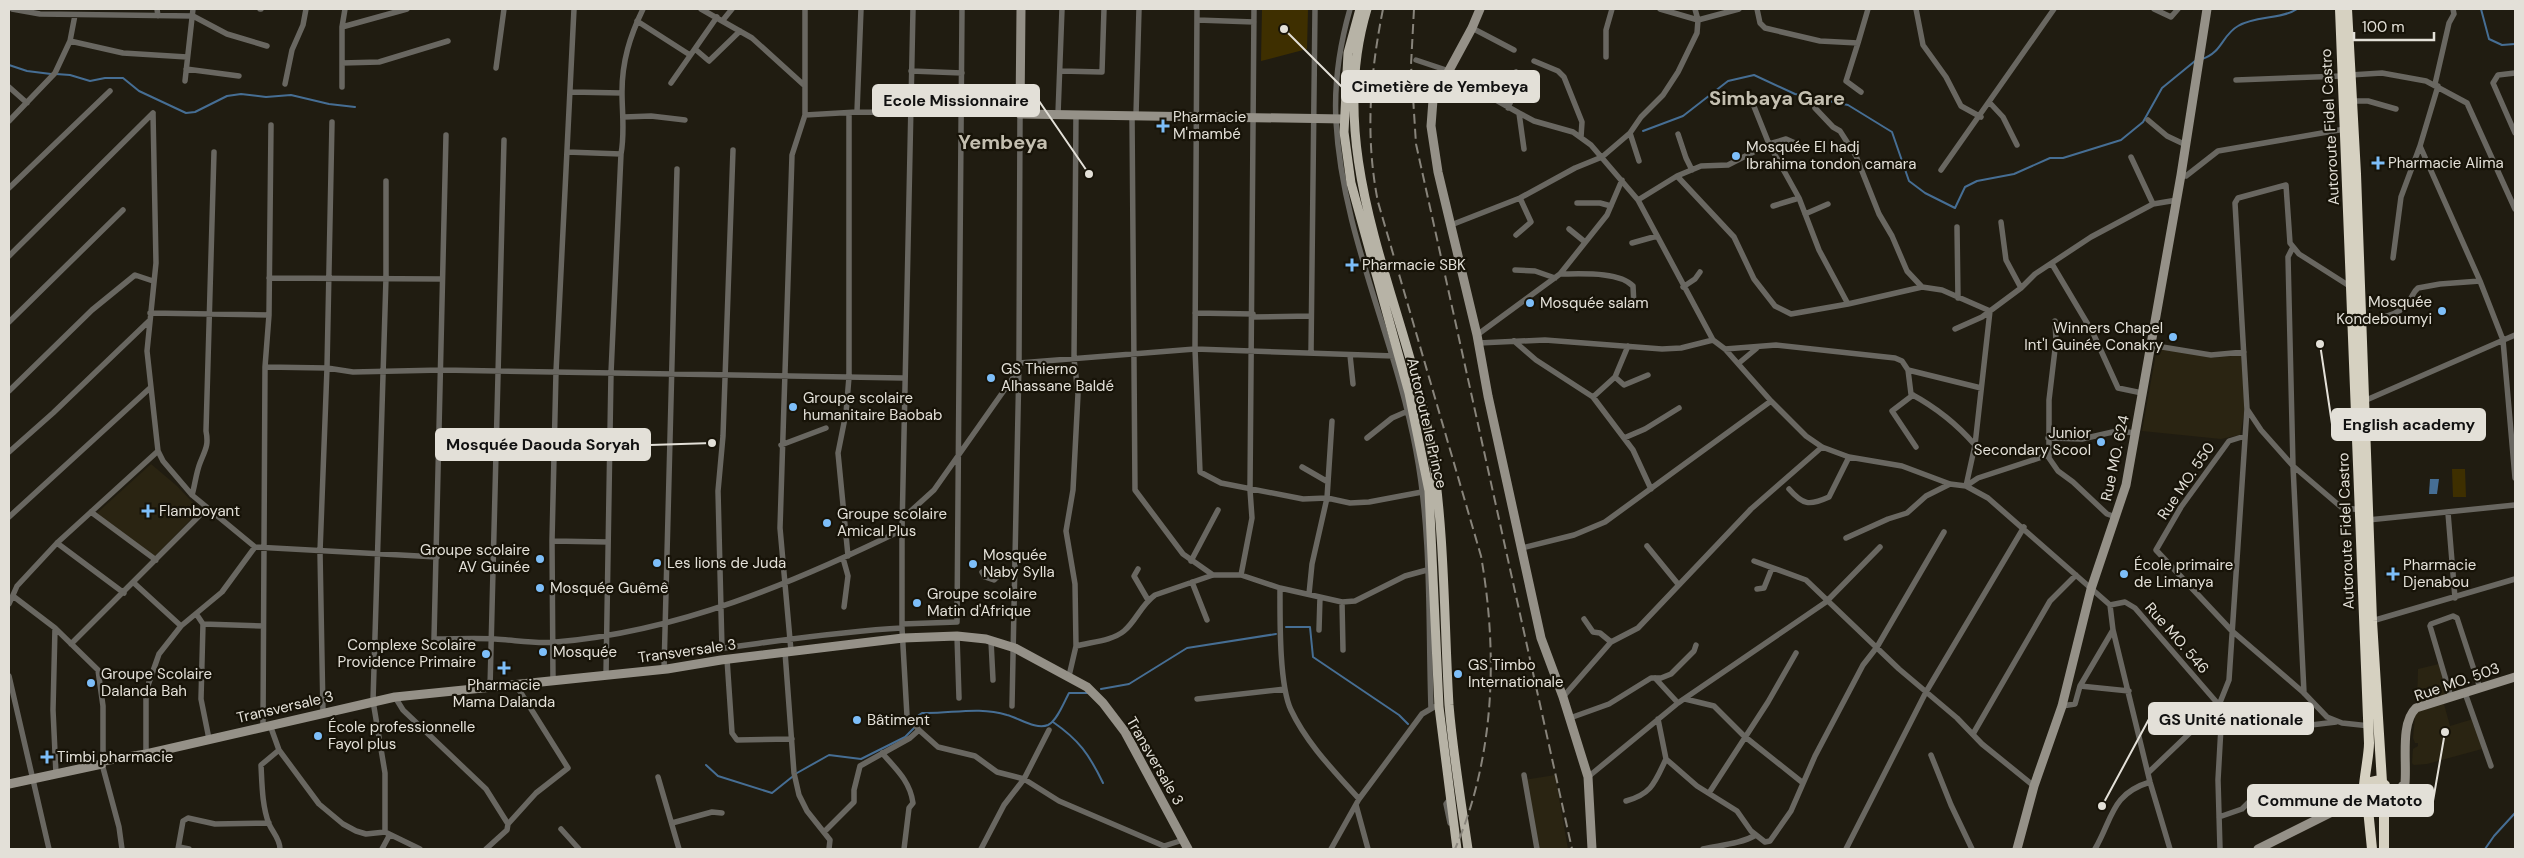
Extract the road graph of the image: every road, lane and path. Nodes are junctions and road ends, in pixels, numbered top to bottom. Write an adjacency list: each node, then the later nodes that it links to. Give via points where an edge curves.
1 (12, 9): 42 (street, via 40,14)
2 (157, 9): 43 (street)
3 (193, 9): 44 (street)
4 (306, 9): 78 (street)
5 (345, 9): 50 (street)
6 (408, 9): 50 (street)
7 (504, 9): 65 (street)
8 (574, 9): 84 (street)
9 (643, 9): 48 (street)
10 (701, 9): 45 (street)
11 (732, 9): 45 (street)
12 (805, 9): 80 (street)
13 (862, 9): 94 (street)
14 (913, 9): 67 (street)
15 (962, 9): 71 (street)
16 (1021, 9): 97 (street)
17 (1062, 9): 68 (street)
18 (1104, 9): 68 (street, via 1102,72)
19 (1139, 9): 103 (street)
20 (1197, 9): 46 (street)
21 (1254, 9): 49 (street)
22 (1315, 9): 108 (street)
23 (1350, 9): 109 (street, via 1338,66)
24 (1360, 9): 109 (main road, Autoroute le Prince, via 1348,53)
25 (1367, 9): 460 (main road, Autoroute le Prince, via 1356,59 1354,123 1361,183 1432,451 1440,516 1453,749)
26 (1480, 9): 51 (street)
27 (1612, 9): 60 (street, via 1606,30)
28 (1660, 9): 47 (street)
29 (1695, 9): 47 (street)
30 (1738, 9): 41 (street)
31 (1757, 9): 55 (street, via 1760,23 1765,28 1820,41)
32 (1868, 9): 55 (street)
33 (1916, 9): 106 (street, via 1923,45 1946,77 1961,106)
34 (2054, 9): 89 (street)
35 (2154, 9): 36 (street, via 2171,17)
36 (2178, 9)
37 (2207, 9): 124 (street, Rue MO. 624)
38 (2340, 9): 74 (highway, Autoroute Fidel Castro)
39 (2347, 9): 74 (highway, Autoroute Fidel Castro)
40 (2453, 9): 79 (street)
41 (1719, 12): 47 (street)
42 (75, 14): 43 (street); 53 (street)
43 (158, 16): 44 (street)
44 (193, 16): 56 (street, via 227,34); 61 (street)
45 (720, 19): 52 (street); 57 (street)
46 (1197, 20): 49 (street); 107 (street)
47 (1698, 20): 116 (street, via 1697,34 1678,72)
48 (637, 21): 59 (street); 86 (street, via 629,39)
49 (1254, 22): 105 (street)
50 (342, 27): 64 (street)
51 (1472, 28): 58 (street); 69 (street)
52 (740, 31): 57 (street, via 709,61); 80 (street)
53 (70, 41): 61 (street, via 123,53); 88 (street, via 55,73)
54 (448, 41): 64 (street, via 379,62)
55 (1858, 43): 85 (street, via 1846,81)
56 (267, 46)
57 (695, 49): 59 (street)
58 (1514, 50)
59 (690, 55): 77 (street)
60 (1606, 56)
61 (187, 57): 66 (street)
62 (1416, 60): 69 (street)
63 (1534, 61): 120 (street, via 1564,77 1582,122)
64 (342, 63): 82 (street)
65 (496, 68)
66 (186, 69): 73 (street); 76 (street)
67 (911, 71): 71 (street); 96 (street)
68 (1060, 71): 98 (street)
69 (1449, 72): 91 (street); 156 (street, via 1433,100 1431,126 1438,172)
70 (1516, 72): 91 (street, via 1520,79)
71 (962, 73): 101 (street)
72 (2515, 73): 117 (street, via 2498,75 2493,84)
73 (239, 76)
74 (2346, 76): 75 (street); 79 (street, via 2382,73); 87 (highway, Autoroute Fidel Castro); 115 (highway, Autoroute Fidel Castro)
75 (2236, 80)
76 (185, 81)
77 (671, 83)
78 (285, 84)
79 (2437, 85): 125 (street); 152 (street, via 2467,103)
80 (805, 86): 100 (street)
81 (9, 87): 88 (street)
82 (342, 87)
83 (110, 91): 142 (street)
84 (571, 92): 86 (street); 130 (street)
85 (1861, 92)
86 (622, 93): 104 (street)
87 (2351, 101): 93 (street, via 2368,101); 191 (highway, Autoroute Fidel Castro)
88 (27, 103): 112 (street)
89 (1990, 103): 106 (street); 123 (street)
90 (1753, 104): 122 (street)
91 (1508, 108): 99 (street)
92 (1815, 108): 178 (street, via 1840,131 1856,156 1907,271)
93 (2396, 109)
94 (858, 112): 95 (street); 96 (street)
95 (849, 113): 100 (street); 228 (street)
96 (910, 113): 101 (street); 230 (street)
97 (1020, 114): 98 (street); 101 (street); 213 (street)
98 (1058, 114): 102 (street)
99 (1519, 114): 120 (street); 127 (street)
100 (804, 115): 227 (street, via 792,155)
101 (962, 115): 259 (street)
102 (1076, 115): 103 (street); 212 (street)
103 (1134, 115): 107 (street); 209 (street)
104 (624, 117): 110 (street); 131 (street)
105 (1254, 117): 107 (street); 108 (street); 189 (street)
106 (1981, 117): 137 (street)
107 (1198, 118): 186 (street)
108 (1312, 118): 109 (street); 190 (street)
109 (1340, 119): 211 (main road, Autoroute le Prince, via 1351,183)
110 (685, 120)
111 (2148, 120): 124 (street, via 2167,136)
112 (9, 121)
113 (332, 122): 171 (street)
114 (271, 125): 170 (street)
115 (2345, 129): 138 (street, via 2218,151 2186,176); 180 (highway, Autoroute Fidel Castro)
116 (1630, 133): 132 (street); 134 (street)
117 (2515, 133)
118 (1678, 134): 136 (street)
119 (446, 135): 174 (street)
120 (1581, 137): 132 (street)
121 (504, 140): 219 (street)
122 (1769, 144): 128 (street, via 1789,139); 136 (street, via 1728,165 1701,166); 144 (street)
123 (2017, 144)
124 (2186, 145): 138 (street, Rue MO. 624)
125 (2420, 146): 165 (street, via 2401,197); 176 (street)
126 (732, 150): 224 (street)
127 (1524, 150)
128 (1800, 150)
129 (214, 152): 187 (street)
130 (568, 152): 131 (street); 221 (street)
131 (621, 154): 223 (street)
132 (1602, 157): 140 (street); 143 (street)
133 (2131, 157): 149 (street)
134 (1639, 161)
135 (677, 169): 226 (street)
136 (1692, 170): 139 (street)
137 (1941, 170)
138 (2181, 175): 146 (street, Rue MO. 624)
139 (1677, 176): 145 (street); 182 (street, via 1734,237 1754,279 1775,306 1791,314)
140 (1622, 180): 145 (street); 150 (street)
141 (386, 181): 172 (street)
142 (9, 188)
143 (1520, 198): 156 (street); 159 (street, via 1531,222)
144 (1799, 198): 151 (street); 154 (street)
145 (1638, 200): 160 (street)
146 (2177, 200): 149 (street); 202 (street, Rue MO. 624)
147 (1577, 203): 150 (street)
148 (1828, 204): 154 (street)
149 (2153, 204): 166 (street, via 2091,237)
150 (1611, 206): 161 (street)
151 (1773, 206)
152 (2515, 209)
153 (123, 210): 194 (street)
154 (1805, 214): 182 (street, via 1819,250)
155 (2001, 222): 179 (street, via 2006,260)
156 (1452, 225): 197 (street)
157 (1956, 227): 181 (street)
158 (1569, 229): 161 (street)
159 (1516, 234)
160 (1657, 236): 162 (street); 177 (street)
161 (1585, 242): 169 (street)
162 (1632, 243)
163 (2294, 247): 180 (street, via 2299,254); 206 (street, via 2290,243 2286,185 2238,198 2235,203); 261 (street, via 2288,257)
164 (9, 256): 175 (street, via 153,114 156,262)
165 (2393, 258)
166 (2052, 264): 179 (street, via 2035,274); 235 (street, via 2093,333 2118,388)
167 (1515, 270): 173 (street, via 1535,271)
168 (1700, 272): 177 (street)
169 (1560, 274): 173 (street); 183 (street, via 1596,274 1628,282 1633,286)
170 (269, 278): 171 (street); 188 (street)
171 (329, 278): 172 (street); 216 (street)
172 (386, 278): 174 (street); 220 (street)
173 (1555, 278): 197 (street)
174 (442, 279): 217 (street)
175 (153, 281): 185 (street); 234 (street, via 136,275 92,310)
176 (2480, 281): 191 (street, via 2418,288 2409,302 2390,316 2382,319); 199 (street)
177 (1683, 287): 198 (street)
178 (1922, 287): 181 (street, via 1942,290); 182 (street)
179 (2022, 288): 184 (street)
180 (2352, 288): 191 (highway, Autoroute Fidel Castro)
181 (1958, 298): 184 (street)
182 (1848, 304)
183 (1634, 306)
184 (1990, 311): 195 (street, via 1982,318); 233 (street)
185 (150, 313): 187 (street); 192 (street)
186 (1195, 313): 189 (street); 204 (street)
187 (208, 315): 188 (street); 271 (street, via 208,442)
188 (269, 315): 215 (street)
189 (1253, 315): 190 (street); 207 (street)
190 (1311, 316): 208 (street)
191 (2357, 318): 239 (highway, Autoroute Fidel Castro); 276 (highway, Autoroute Fidel Castro)
192 (149, 321): 232 (street); 257 (street)
193 (2055, 321): 251 (street)
194 (9, 322)
195 (1955, 328)
196 (2515, 335): 199 (street)
197 (1478, 339): 200 (street); 293 (street)
198 (1713, 340): 201 (street, via 1681,348); 205 (street)
199 (2503, 340): 239 (street); 263 (street)
200 (1514, 341): 201 (street); 237 (street, via 1536,360)
201 (1628, 346): 229 (street)
202 (2150, 346): 206 (street, via 2211,355); 235 (street, Rue MO. 624)
203 (1757, 348): 205 (street); 214 (street); 218 (street, via 1776,345 1869,354 1902,361)
204 (1195, 349): 207 (street); 209 (street); 269 (street, via 1200,472 1221,483)
205 (1725, 349): 214 (street)
206 (2244, 352): 241 (street)
207 (1252, 353): 208 (street); 269 (street)
208 (1311, 353): 210 (street)
209 (1134, 355): 212 (street); 300 (street, via 1135,490)
210 (1350, 355): 211 (street); 231 (street)
211 (1395, 357): 242 (street); 389 (main road, Autoroute le Prince, via 1422,446 1431,506)
212 (1074, 359): 213 (street); 352 (street, via 1078,394 1074,490 1066,531 1075,584)
213 (1019, 363): 222 (street)
214 (1739, 363): 238 (street)
215 (265, 367): 216 (street); 294 (street)
216 (327, 368): 220 (street); 295 (street)
217 (442, 370): 219 (street); 220 (street); 297 (street)
218 (1908, 370): 233 (street); 236 (street)
219 (499, 371): 221 (street); 345 (street)
220 (383, 372): 296 (street)
221 (556, 372): 223 (street); 287 (street)
222 (1017, 372): 259 (street); 306 (street)
223 (611, 373): 226 (street); 288 (street)
224 (725, 375): 226 (street); 227 (street); 327 (street, via 718,491)
225 (1648, 375): 229 (street, via 1624,385)
226 (672, 376): 335 (street)
227 (783, 376): 228 (street); 253 (street)
228 (849, 377): 230 (street); 298 (street, via 838,453)
229 (1615, 377): 237 (street)
230 (903, 378): 281 (street)
231 (1353, 384)
232 (150, 388): 256 (street); 279 (street)
233 (1981, 388): 252 (street)
234 (9, 391)
235 (2142, 393): 247 (street, Rue MO. 624)
236 (1913, 395): 252 (street, via 1940,410); 255 (street, via 1892,411)
237 (1593, 397): 250 (street)
238 (1771, 401): 254 (street, via 1806,436); 268 (street)
239 (2364, 401): 282 (highway, Autoroute Fidel Castro)
240 (1679, 408): 250 (street)
241 (2247, 409): 244 (street); 246 (street)
242 (1408, 411): 249 (street, via 1392,418); 270 (street)
243 (1332, 421): 264 (street)
244 (2246, 427): 246 (street); 248 (street)
245 (826, 428): 253 (street)
246 (2261, 430): 261 (street)
247 (2136, 433): 251 (street, via 2117,431 2082,439); 280 (street, Rue MO. 624)
248 (2245, 436): 342 (street); 342 (street, Rue MO. 550, via 2229,441 2181,507 2156,550)
249 (1367, 438)
250 (1624, 438): 268 (street)
251 (2048, 438): 258 (street)
252 (1975, 444): 266 (street)
253 (781, 445): 313 (street, via 780,528)
254 (1822, 447): 260 (street); 314 (street, via 1751,509)
255 (1916, 447)
256 (158, 451): 271 (street, via 163,462); 277 (street)
257 (9, 452)
258 (2048, 455): 266 (street, via 1978,478); 280 (street, via 2052,466 2107,514)
259 (959, 456): 281 (street, via 934,490); 339 (street, via 957,622)
260 (1849, 457): 265 (street, via 1902,466); 267 (street, via 1829,497 1807,503 1800,501)
261 (2294, 466): 276 (street, via 2341,507); 376 (street)
262 (1302, 467): 264 (street)
263 (2515, 478)
264 (1328, 482): 272 (street)
265 (1950, 484): 266 (street); 286 (street, via 1926,496 1907,513)
266 (1966, 486): 283 (street, via 1988,498)
267 (1789, 488)
268 (1651, 489): 293 (street, via 1605,522 1574,535)
269 (1250, 490): 272 (street, via 1303,499); 308 (street, via 1252,518)
270 (1422, 492): 272 (street, via 1369,502 1350,503); 304 (street)
271 (192, 495): 274 (street)
272 (1327, 498): 319 (street, via 1312,564)
273 (2515, 505): 278 (street)
274 (207, 508): 291 (street); 299 (street)
275 (1218, 510): 300 (street)
276 (2360, 510): 395 (highway, Autoroute Fidel Castro)
277 (91, 512): 289 (street); 299 (street)
278 (2448, 513): 282 (street); 322 (street)
279 (9, 517)
280 (2116, 518): 317 (street, Rue MO. 624)
281 (902, 519): 284 (street)
282 (2368, 520): 333 (highway, Autoroute Fidel Castro)
283 (2024, 528): 309 (street); 375 (street)
284 (902, 530): 298 (street); 339 (street)
285 (1944, 532): 353 (street)
286 (1846, 538)
287 (552, 541): 288 (street); 349 (street)
288 (608, 542): 343 (street)
289 (57, 543): 318 (street); 320 (street, via 17,586)
290 (1647, 546): 314 (street)
291 (255, 547): 294 (street); 330 (street, via 222,592)
292 (1880, 547): 325 (street)
293 (1522, 548): 379 (street, via 1541,638)
294 (263, 549): 295 (street); 337 (street)
295 (320, 552): 296 (street); 390 (street)
296 (378, 554): 297 (street); 384 (street)
297 (437, 557): 345 (street, via 434,639)
298 (846, 557): 313 (street); 329 (street, via 848,576)
299 (156, 560): 312 (street)
300 (1191, 561): 307 (street)
301 (1754, 561): 302 (street)
302 (1772, 568): 316 (street, via 1764,588); 325 (street, via 1806,580)
303 (1138, 569): 323 (street, via 1134,576)
304 (1427, 570): 324 (street, via 1405,576 1366,597); 389 (street)
305 (982, 572): 306 (street, via 994,580 1000,574)
306 (1016, 572): 354 (street)
307 (1213, 575): 308 (street); 311 (street)
308 (1241, 575): 315 (street)
309 (2076, 575): 317 (street); 399 (street, via 2050,600)
310 (2515, 579): 322 (street)
311 (1192, 582): 323 (street); 332 (street)
312 (134, 583): 318 (street); 336 (street)
313 (785, 583): 327 (street); 346 (street)
314 (1678, 584): 348 (street, via 1638,628)
315 (1280, 588): 319 (street); 373 (street)
316 (1757, 589)
317 (2091, 589): 328 (street); 387 (street, Rue MO. 624)
318 (124, 593): 350 (street)
319 (1309, 594): 321 (street)
320 (13, 596): 326 (street); 338 (street)
321 (1320, 597): 324 (street); 340 (street)
322 (2455, 598): 333 (street)
323 (1148, 600): 352 (street, via 1124,632)
324 (1342, 602): 356 (street)
325 (1826, 602): 353 (street); 382 (street)
326 (9, 604)
327 (720, 605): 335 (street); 355 (street)
328 (2110, 605): 341 (street); 388 (street, Rue MO. 546, via 2125,602 2135,608)
329 (844, 607)
330 (197, 615): 334 (street); 336 (street)
331 (1584, 619): 348 (street, via 1593,632)
332 (1207, 620)
333 (2372, 621): 395 (highway, Autoroute Fidel Castro)
334 (203, 624): 337 (street); 401 (street, via 201,699)
335 (666, 624): 343 (street); 359 (street)
336 (181, 626): 405 (street, via 159,654 146,691)
337 (263, 626): 394 (street)
338 (55, 628): 350 (street); 411 (street, via 53,710)
339 (903, 630): 344 (street, Transversale 3); 346 (street, via 844,632); 357 (street, Transversale 3); 397 (street, via 907,716)
340 (1319, 630)
341 (2113, 630): 370 (street); 374 (street)
342 (2231, 630): 376 (street); 388 (street, via 2230,680)
343 (607, 636): 349 (street); 362 (street)
344 (957, 636): 347 (street, Transversale 3); 381 (street)
345 (492, 639): 349 (street); 371 (street)
346 (790, 640): 355 (street); 357 (street)
347 (991, 641): 354 (street, Transversale 3); 367 (street)
348 (1612, 642): 379 (street)
349 (554, 643): 368 (street)
350 (71, 644): 408 (street, via 98,670 103,706)
351 (1696, 645): 366 (street, via 1671,674)
352 (1076, 646): 364 (street)
353 (1877, 647): 375 (street); 419 (street, via 1863,665)
354 (1015, 648): 364 (street, Transversale 3); 386 (street)
355 (722, 649): 359 (street)
356 (1343, 650)
357 (788, 652): 360 (street, Transversale 3); 402 (street)
358 (1796, 653): 400 (street)
359 (664, 655): 361 (street)
360 (727, 660): 361 (street, Transversale 3); 402 (street, via 732,734 737,740)
361 (664, 670): 362 (street, Transversale 3)
362 (606, 675): 368 (street, Transversale 3)
363 (9, 676): 415 (street)
364 (1069, 676): 441 (street, Transversale 3, via 1087,687 1103,703 1125,732)
365 (2515, 677): 372 (street, Rue MO. 503)
366 (1655, 678): 385 (street); 391 (street, via 1596,710)
367 (993, 680)
368 (553, 682): 369 (street, Transversale 3)
369 (516, 685): 371 (street, Transversale 3); 436 (street, via 568,768 536,793)
370 (2080, 686): 374 (street); 387 (street, via 2074,704)
371 (490, 688): 378 (street, Transversale 3)
372 (2480, 688): 377 (street, Rue MO. 503); 380 (street, via 2457,618 2453,616 2430,626)
373 (1286, 689): 383 (street); 428 (street, via 1291,710 1303,730)
374 (2129, 691): 410 (street)
375 (1926, 692): 399 (street); 464 (street)
376 (2304, 693): 393 (street, via 2327,717)
377 (2465, 693): 380 (street, Rue MO. 503); 409 (street)
378 (395, 696): 384 (street, Transversale 3); 436 (street, via 403,710 486,789)
379 (1563, 697): 391 (street)
380 (2451, 697): 424 (street, Rue MO. 503, via 2411,712 2406,728 2405,783)
381 (959, 698)
382 (1685, 698): 385 (street); 400 (street, via 1710,705)
383 (1197, 699)
384 (373, 701): 390 (street, Transversale 3); 439 (street, via 384,773)
385 (1678, 703): 392 (street)
386 (1012, 706)
387 (2062, 706): 422 (street, Rue MO. 624)
388 (2218, 706): 396 (street); 410 (street)
389 (1435, 707): 426 (main road, Autoroute le Prince); 428 (street, via 1422,714)
390 (323, 712): 394 (street, Transversale 3)
391 (1570, 718): 414 (street)
392 (1658, 719): 407 (street); 414 (street)
393 (2338, 722): 395 (street); 396 (street)
394 (266, 725): 401 (street, Transversale 3); 403 (street)
395 (2373, 726): 418 (highway, Autoroute Fidel Castro); 421 (highway, Autoroute Fidel Castro)
396 (2221, 727): 433 (street)
397 (918, 730): 404 (street); 416 (street, via 938,747 975,756 997,772)
398 (1049, 730): 416 (street)
399 (1973, 734): 422 (street)
400 (1744, 736): 419 (street); 423 (street)
401 (209, 739): 405 (street, Transversale 3)
402 (792, 739): 438 (street, via 799,795)
403 (279, 750): 434 (street, via 261,765); 439 (street, via 320,804 343,824 356,832)
404 (882, 753): 438 (street, via 860,766 854,802); 453 (street, via 906,780 912,792 913,803 909,808)
405 (146, 754): 408 (street, Transversale 3)
406 (1931, 755): 465 (street)
407 (1666, 759): 423 (street); 427 (street, via 1648,792)
408 (103, 762): 411 (street, Transversale 3); 444 (street)
409 (2491, 766)
410 (2149, 772): 417 (street)
411 (56, 774): 415 (street, Transversale 3)
412 (1524, 774): 461 (street)
413 (658, 777): 435 (street)
414 (1588, 777): 462 (street)
415 (32, 779): 420 (street, Transversale 3); 443 (street)
416 (1024, 779): 441 (street, via 1060,801 1164,846); 454 (street, via 1004,805)
417 (2150, 782): 467 (street, via 2133,787 2118,801); 468 (street)
418 (2382, 782): 421 (highway, via 2375,780); 424 (highway)
419 (1803, 783): 440 (street, via 1791,811 1770,841 1765,842)
420 (9, 784)
421 (2364, 785): 430 (highway, via 2363,801); 431 (street)
422 (2034, 786): 466 (street, Rue MO. 624)
423 (1709, 793): 440 (street, via 1736,811)
424 (2387, 795): 429 (highway)
425 (2254, 797): 433 (street, via 2242,809)
426 (1450, 800): 458 (street, via 1446,804); 459 (main road, Autoroute le Prince)
427 (1626, 801)
428 (1357, 802): 456 (street); 457 (street)
429 (2384, 807): 430 (highway, via 2375,812); 472 (highway)
430 (2367, 809): 431 (street, via 2357,806); 471 (highway)
431 (2336, 810): 470 (street)
432 (722, 813): 435 (street, via 712,812)
433 (2219, 817): 469 (street)
434 (269, 823): 442 (street, via 215,824 188,818 183,821); 446 (street)
435 (672, 823): 451 (street)
436 (508, 824): 449 (street, via 507,830)
437 (561, 829): 450 (street)
438 (824, 832): 452 (street, via 830,840)
439 (387, 834): 447 (street); 448 (street)
440 (1756, 835): 463 (street, via 1744,842)
441 (1183, 840): 455 (street, Transversale 3)
442 (178, 848): 445 (street)
443 (49, 849)
444 (122, 849)
445 (190, 849)
446 (280, 849)
447 (382, 849)
448 (420, 849)
449 (486, 849)
450 (579, 849)
451 (679, 849)
452 (829, 849)
453 (904, 849)
454 (982, 849)
455 (1188, 849)
456 (1331, 849)
457 (1368, 849)
458 (1452, 849)
459 (1458, 849)
460 (1468, 849)
461 (1537, 849)
462 (1592, 849)
463 (1703, 849)
464 (1846, 849)
465 (1972, 849)
466 (2017, 849)
467 (2094, 849)
468 (2170, 849)
469 (2220, 849)
470 (2258, 849)
471 (2372, 849)
472 (2384, 849)

